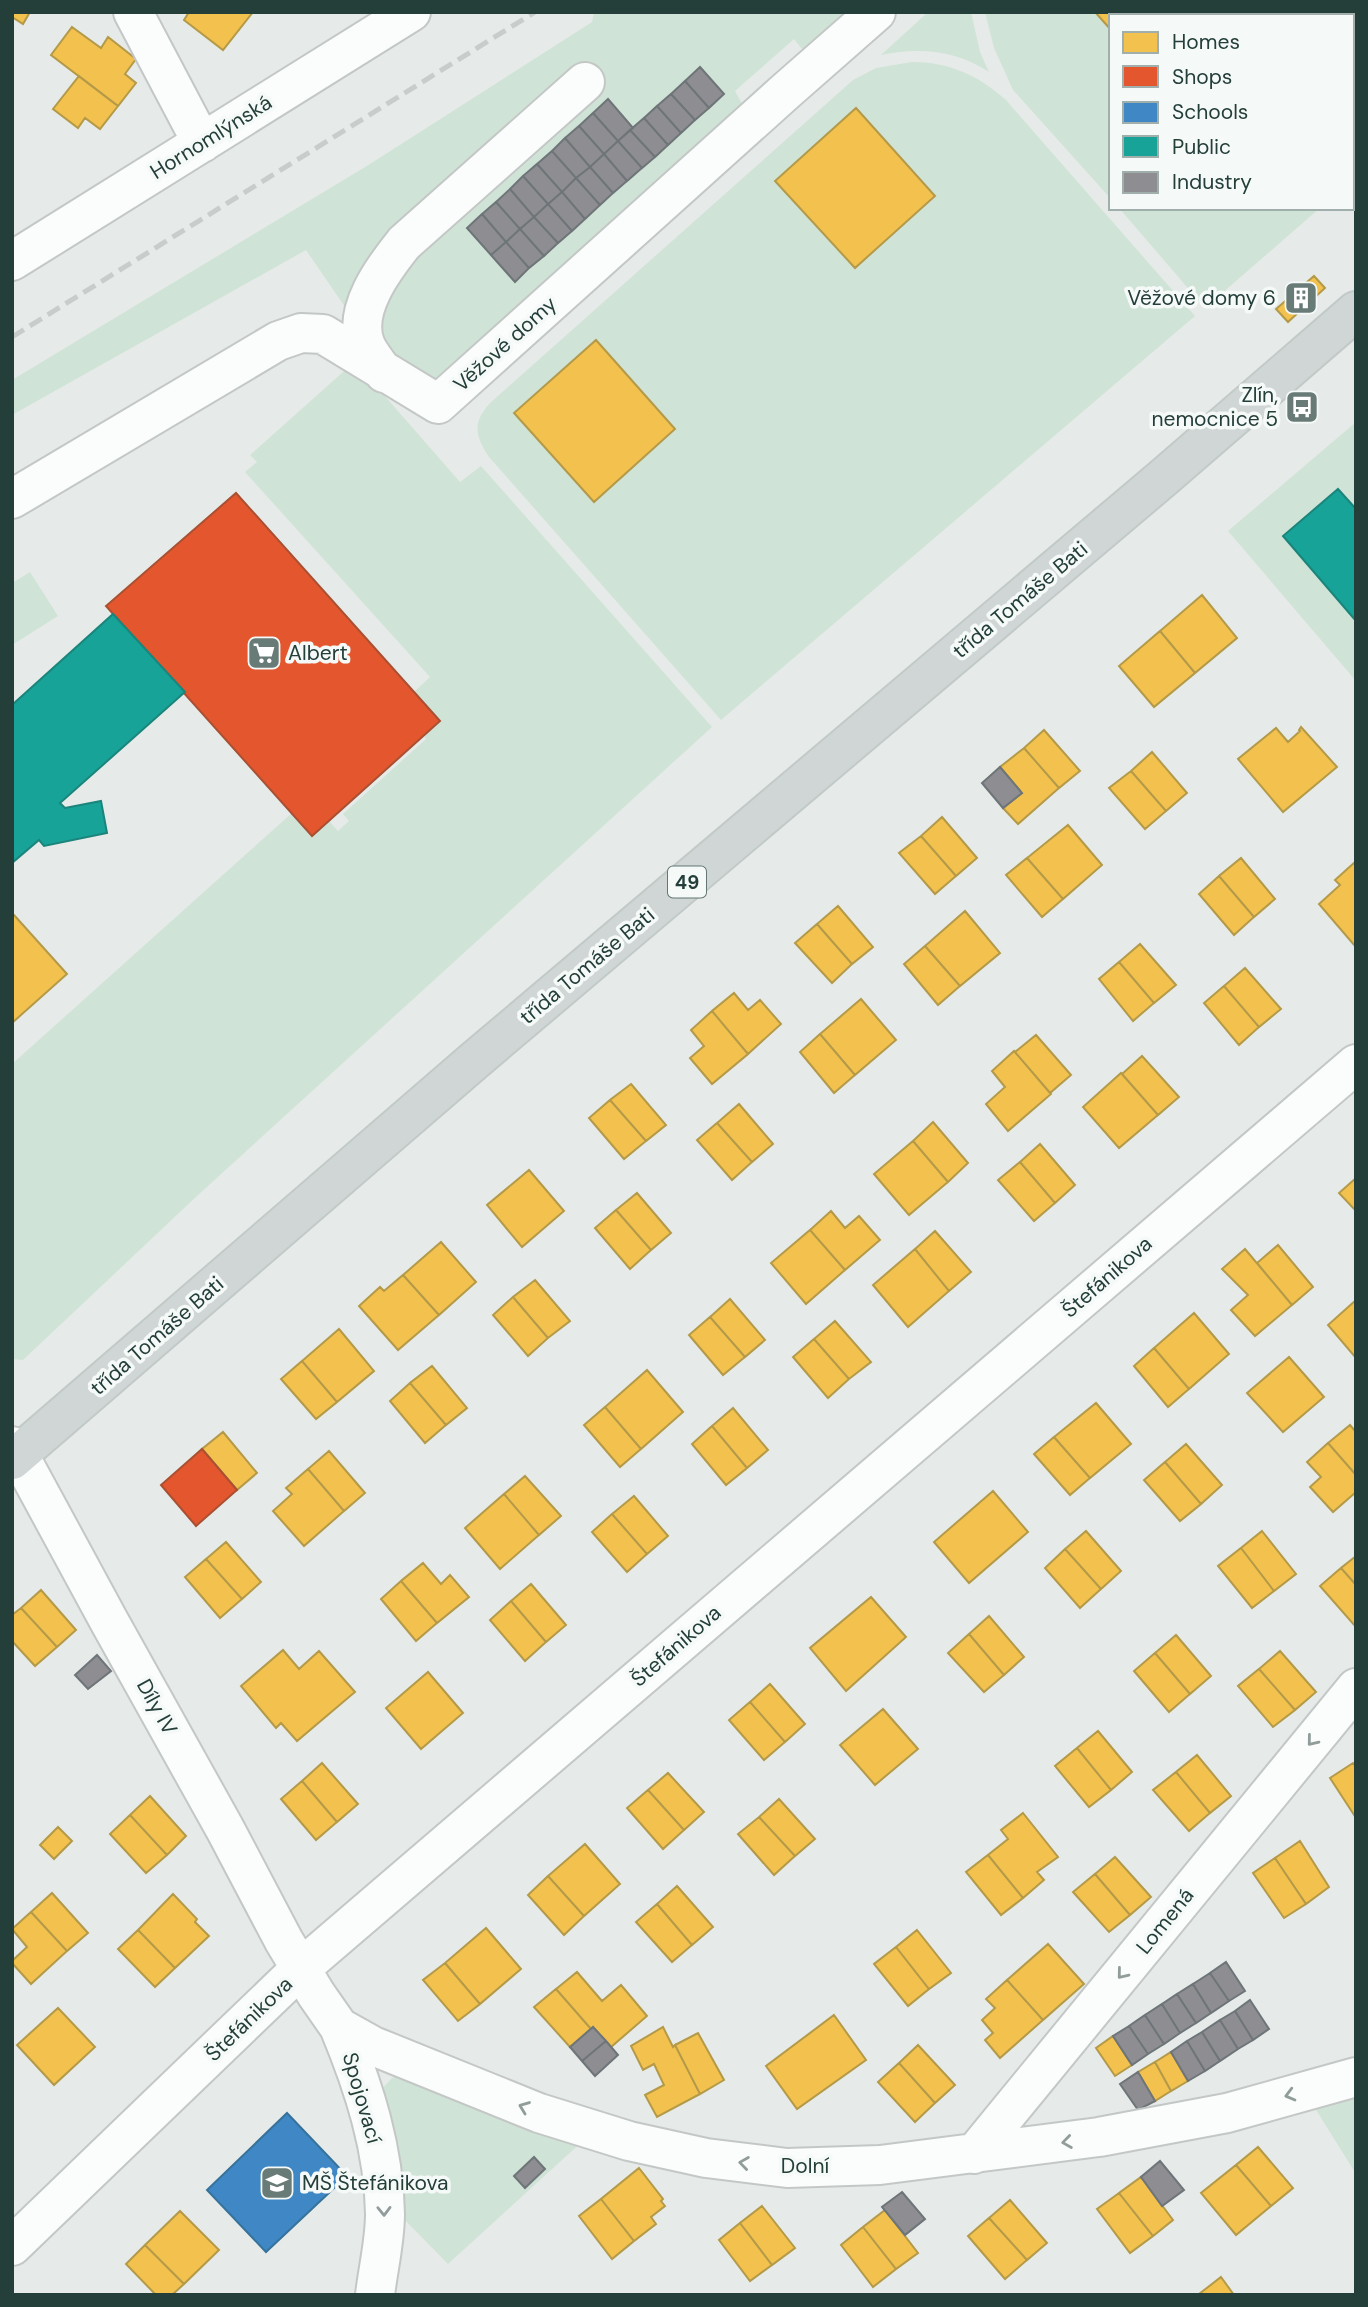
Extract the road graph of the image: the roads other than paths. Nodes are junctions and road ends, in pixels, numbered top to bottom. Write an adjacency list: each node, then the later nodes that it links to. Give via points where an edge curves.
1 (133, 12): 5 (street)
2 (411, 12): 5 (street, Hornomlýnská)
3 (876, 12): 8 (street, Věžové domy, via 438,404)
4 (585, 82): 8 (street, via 404,243 381,271 362,326 365,345)
5 (202, 143): 6 (street, Hornomlýnská)
6 (12, 261)
7 (1356, 312): 11 (main road, třída Tomáše Bati / 49)
8 (384, 373): 9 (street, Věžové domy, via 323,334 301,333 278,341)
9 (12, 499)
10 (1356, 1064): 13 (street, Štefánikova)
11 (15, 1454): 13 (street, Díly IV)
12 (1356, 1688): 16 (street, Lomená, one-way to 16)
13 (300, 1969): 14 (street, Dolní); 17 (street, Štefánikova)
14 (340, 2027): 16 (street, Dolní, one-way to 14, via 880,2165 787,2168 706,2158 629,2141 539,2113 373,2046); 18 (street, Spojovací, one-way to 18, via 368,2106 382,2172 385,2217)
15 (1356, 2077): 16 (street, Dolní, one-way to 16, via 1227,2113)
16 (974, 2154)
17 (12, 2246)
18 (375, 2295)

